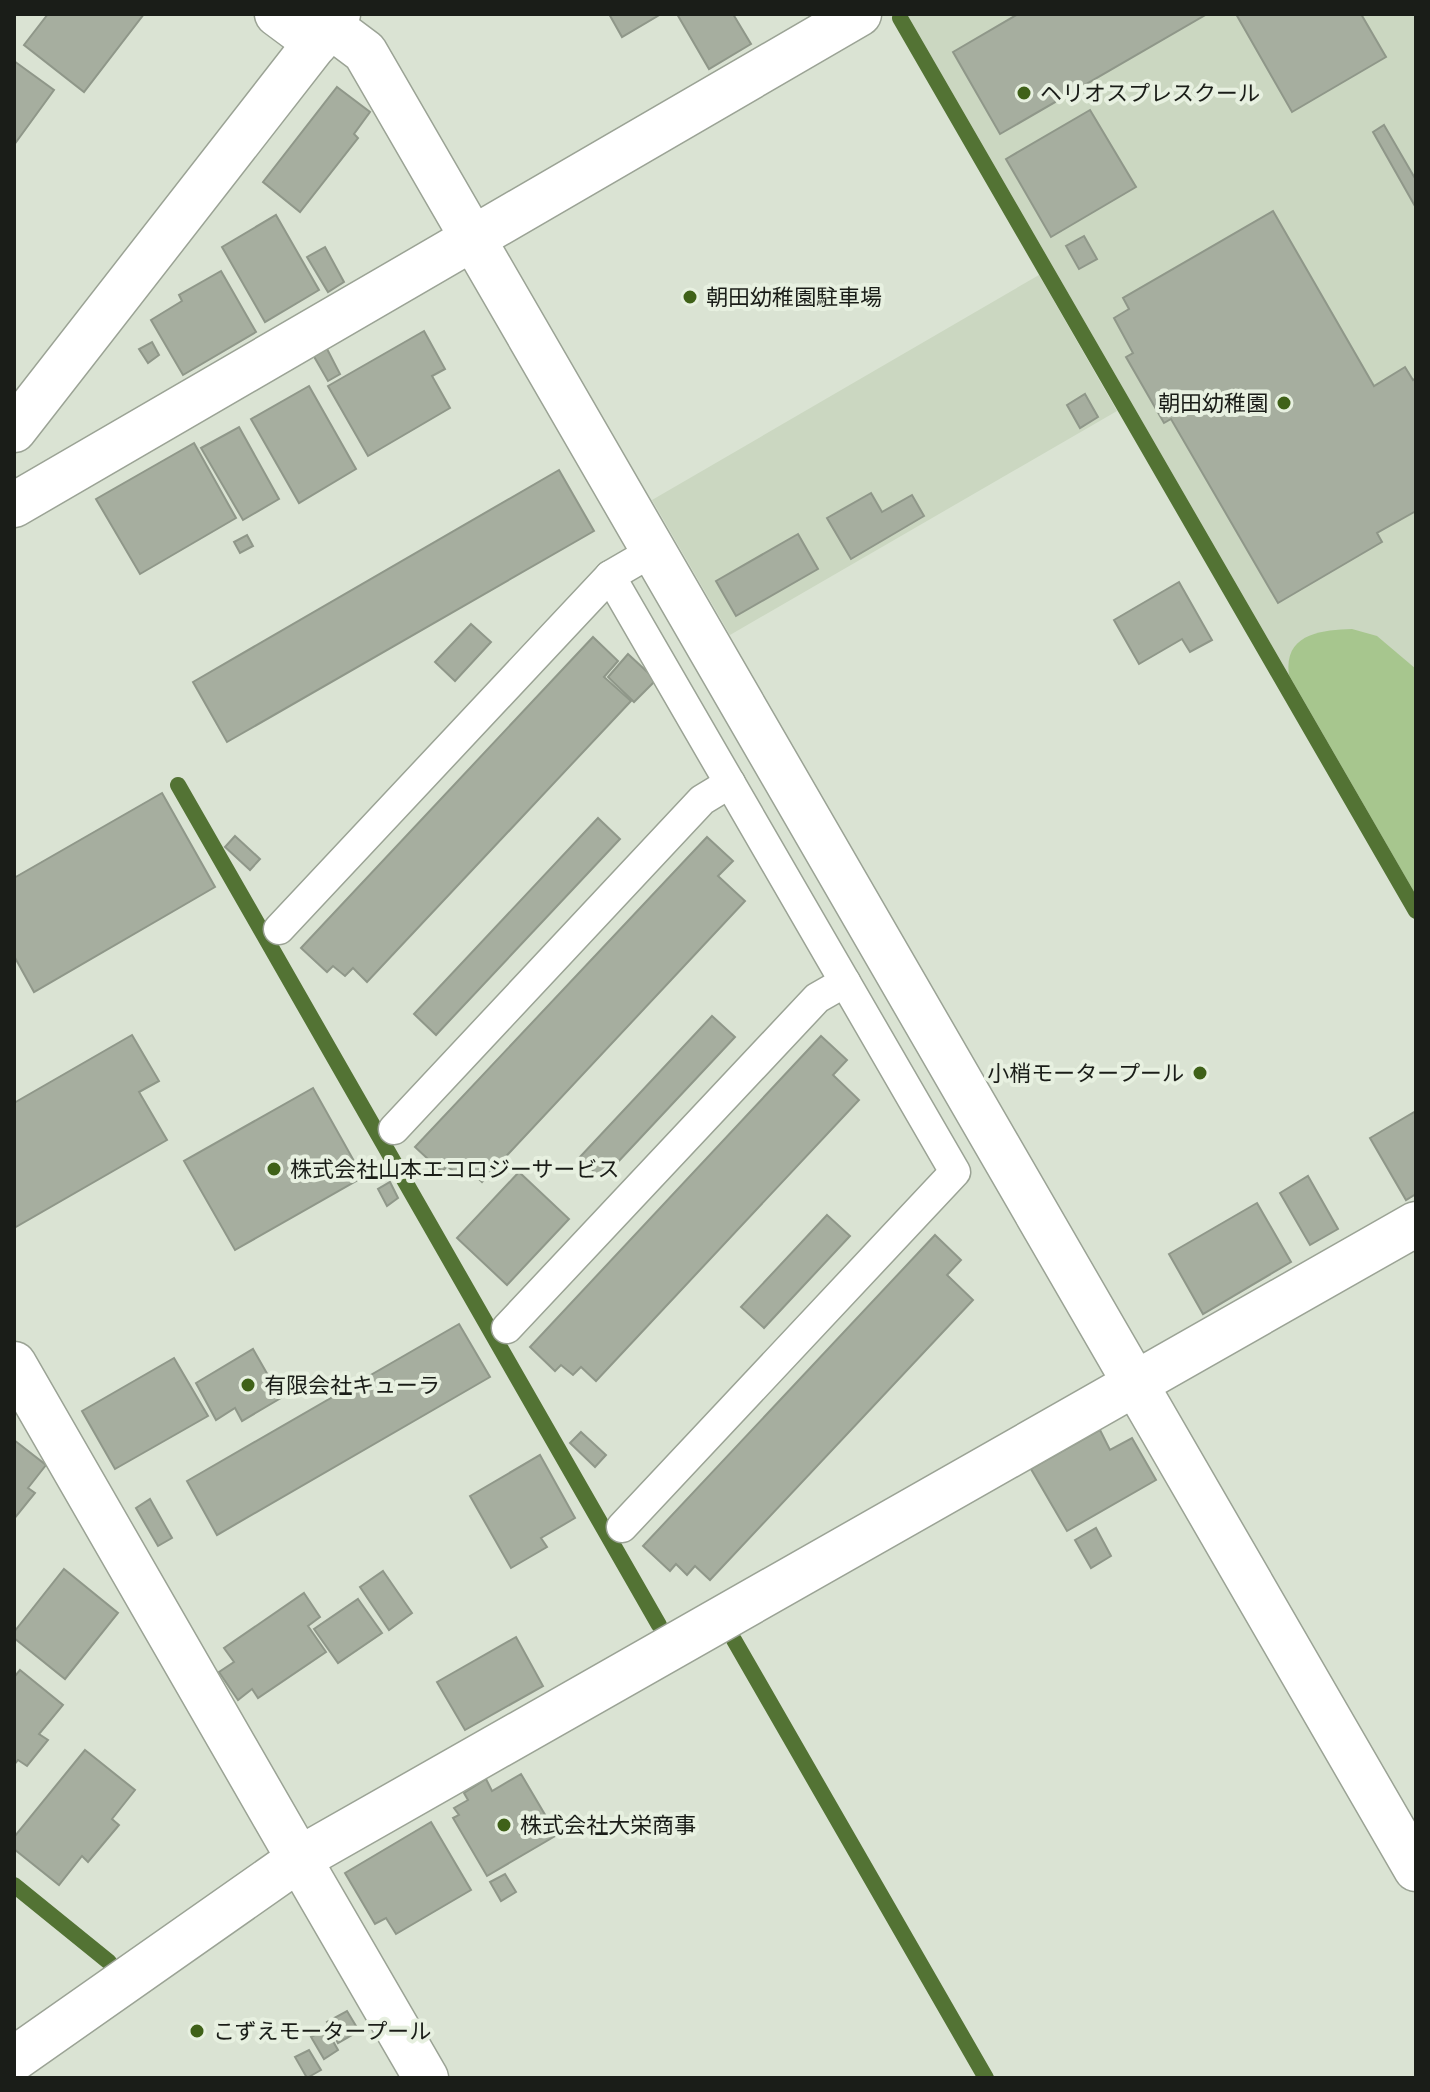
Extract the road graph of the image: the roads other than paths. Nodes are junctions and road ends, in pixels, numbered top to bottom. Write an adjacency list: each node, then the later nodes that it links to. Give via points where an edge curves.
1 (277, 14): 3 (street)
2 (859, 14): 4 (street)
3 (328, 27): 4 (street, via 365,52); 5 (street)
4 (472, 239): 6 (street); 7 (street)
5 (14, 430)
6 (14, 505)
7 (653, 551): 8 (lane); 16 (street)
8 (610, 576): 9 (lane); 10 (lane)
9 (730, 783): 11 (lane); 12 (lane, via 702,800)
10 (279, 929)
11 (845, 982): 14 (lane, via 817,998); 17 (lane, via 955,1172)
12 (394, 1129)
13 (1416, 1224): 16 (street)
14 (507, 1328)
15 (14, 1364): 18 (street)
16 (1135, 1384): 18 (street); 19 (street)
17 (622, 1527)
18 (299, 1859): 20 (street); 21 (street)
19 (1416, 1869)
20 (14, 2059)
21 (426, 2078)

